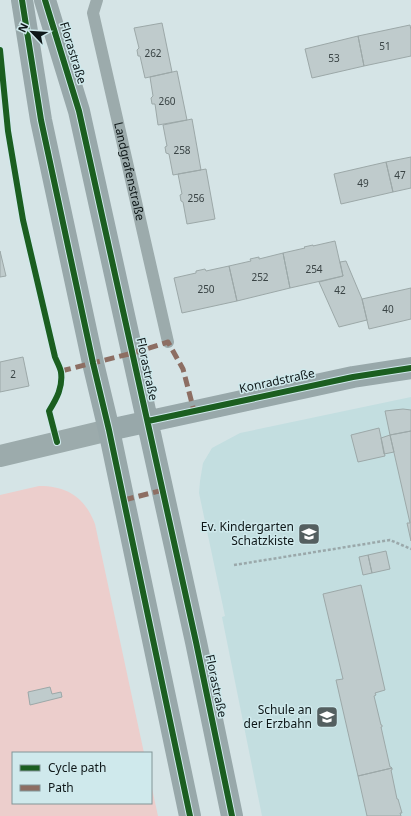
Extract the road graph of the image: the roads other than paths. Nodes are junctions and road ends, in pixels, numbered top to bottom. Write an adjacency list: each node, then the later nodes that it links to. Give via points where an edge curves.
1 (22, 0): 7 (main road, via 41,120)
2 (45, 0): 6 (main road, Florastraße, via 79,111)
3 (97, 0): 4 (lane, Landgrafenstraße, via 93,13)
4 (168, 342)
5 (411, 368): 6 (main road, Konradstraße, via 353,377)
6 (148, 421): 7 (main road, Konradstraße); 10 (main road, Florastraße)
7 (109, 430): 8 (street); 9 (main road)
8 (0, 456)
9 (190, 816)
10 (232, 816)

